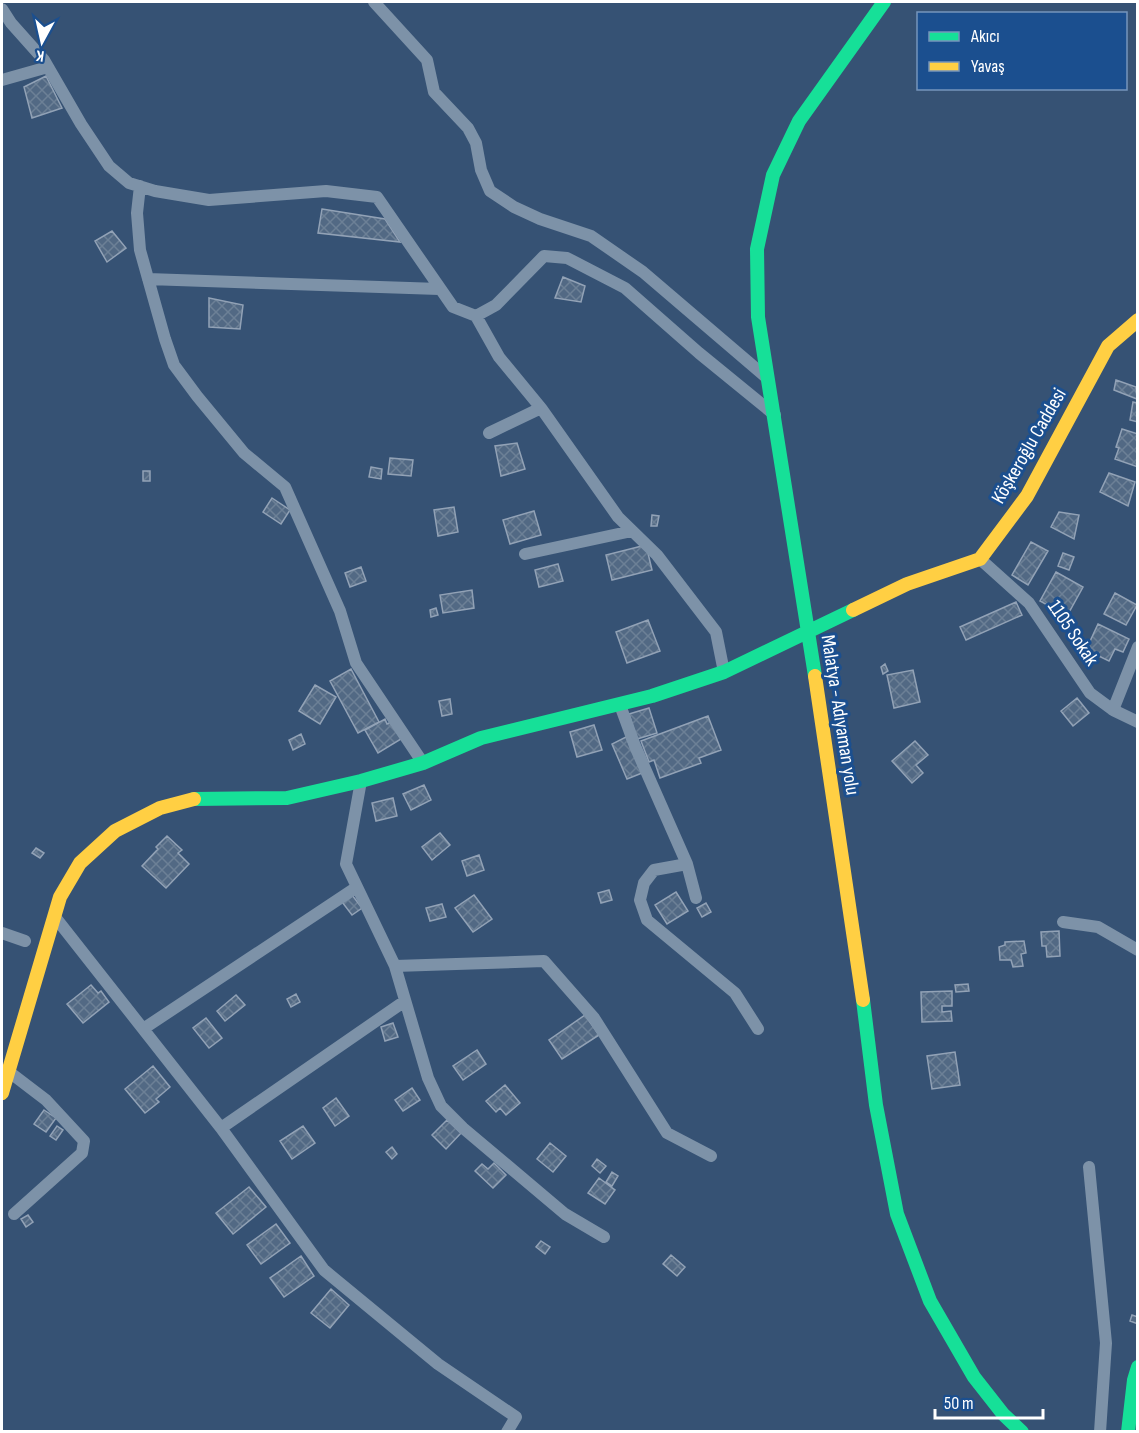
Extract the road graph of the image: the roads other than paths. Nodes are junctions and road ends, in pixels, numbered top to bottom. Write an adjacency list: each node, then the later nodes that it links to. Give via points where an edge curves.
1 (374, 2): 11 (street, via 427,60 434,92 468,128 476,143 490,191 532,215 591,236 643,272)
2 (884, 2): 11 (main road, Malatya - Adıyaman yolu, via 799,121 773,175 756,249 758,317)
3 (2, 9): 4 (street)
4 (48, 67): 5 (street); 6 (street, via 108,166 129,183)
5 (2, 80)
6 (140, 186): 7 (street, via 140,250); 8 (street, via 209,200 326,191 377,197)
7 (148, 279): 8 (street); 24 (street, via 174,365 244,453 285,488 340,611 356,663)
8 (439, 289): 9 (street, via 453,307)
9 (476, 316): 12 (street, via 499,357); 13 (street, via 496,305 544,256 567,258 625,288)
10 (1137, 320): 17 (main road, Köşkeroğlu Caddesi, via 1108,346 1027,496)
11 (766, 378): 13 (main road, Malatya - Adıyaman yolu)
12 (541, 408): 14 (street); 15 (street, via 618,517)
13 (775, 415): 18 (main road, Malatya - Adıyaman yolu)
14 (489, 433)
15 (633, 531): 16 (street); 20 (street, via 657,555 716,632)
16 (525, 554)
17 (980, 559): 18 (main road, via 907,584); 22 (street, 1105 Sokak, via 1029,603 1090,693)
18 (808, 632): 20 (main road); 47 (main road, Malatya - Adıyaman yolu, via 876,1105 897,1214 930,1301 974,1377)
19 (1137, 648): 22 (street)
20 (724, 672): 21 (main road)
21 (620, 705): 24 (main road, via 481,738); 26 (street)
22 (1113, 711): 23 (street, 1105 Sokak)
23 (1137, 722)
24 (423, 763): 25 (main road)
25 (362, 781): 27 (street, via 346,864); 29 (main road, via 287,798 197,798 160,808 115,831 80,862 60,897)
26 (687, 864): 28 (street); 37 (street, via 654,870 644,883 640,900 647,920 735,993)
27 (357, 888): 34 (street); 36 (street)
28 (696, 898)
29 (55, 917): 36 (street); 38 (main road)
30 (1063, 922): 33 (street, via 1098,927)
31 (2, 933): 32 (street)
32 (25, 941)
33 (1137, 950)
34 (395, 966): 35 (street); 41 (street, via 544,961 594,1018 667,1133)
35 (405, 1001): 40 (street); 44 (street, via 428,1078 441,1106 565,1214)
36 (143, 1029): 40 (street)
37 (758, 1029)
38 (8, 1071): 39 (main road); 43 (street, via 46,1100 84,1142 82,1153)
39 (2, 1093)
40 (221, 1128): 46 (street, via 324,1270 438,1364 516,1417)
41 (711, 1156)
42 (1089, 1167): 48 (street, via 1106,1343)
43 (14, 1214)
44 (604, 1237)
45 (1137, 1367): 49 (main road)
46 (507, 1431)
47 (1022, 1431)
48 (1100, 1431)
49 (1128, 1431)

